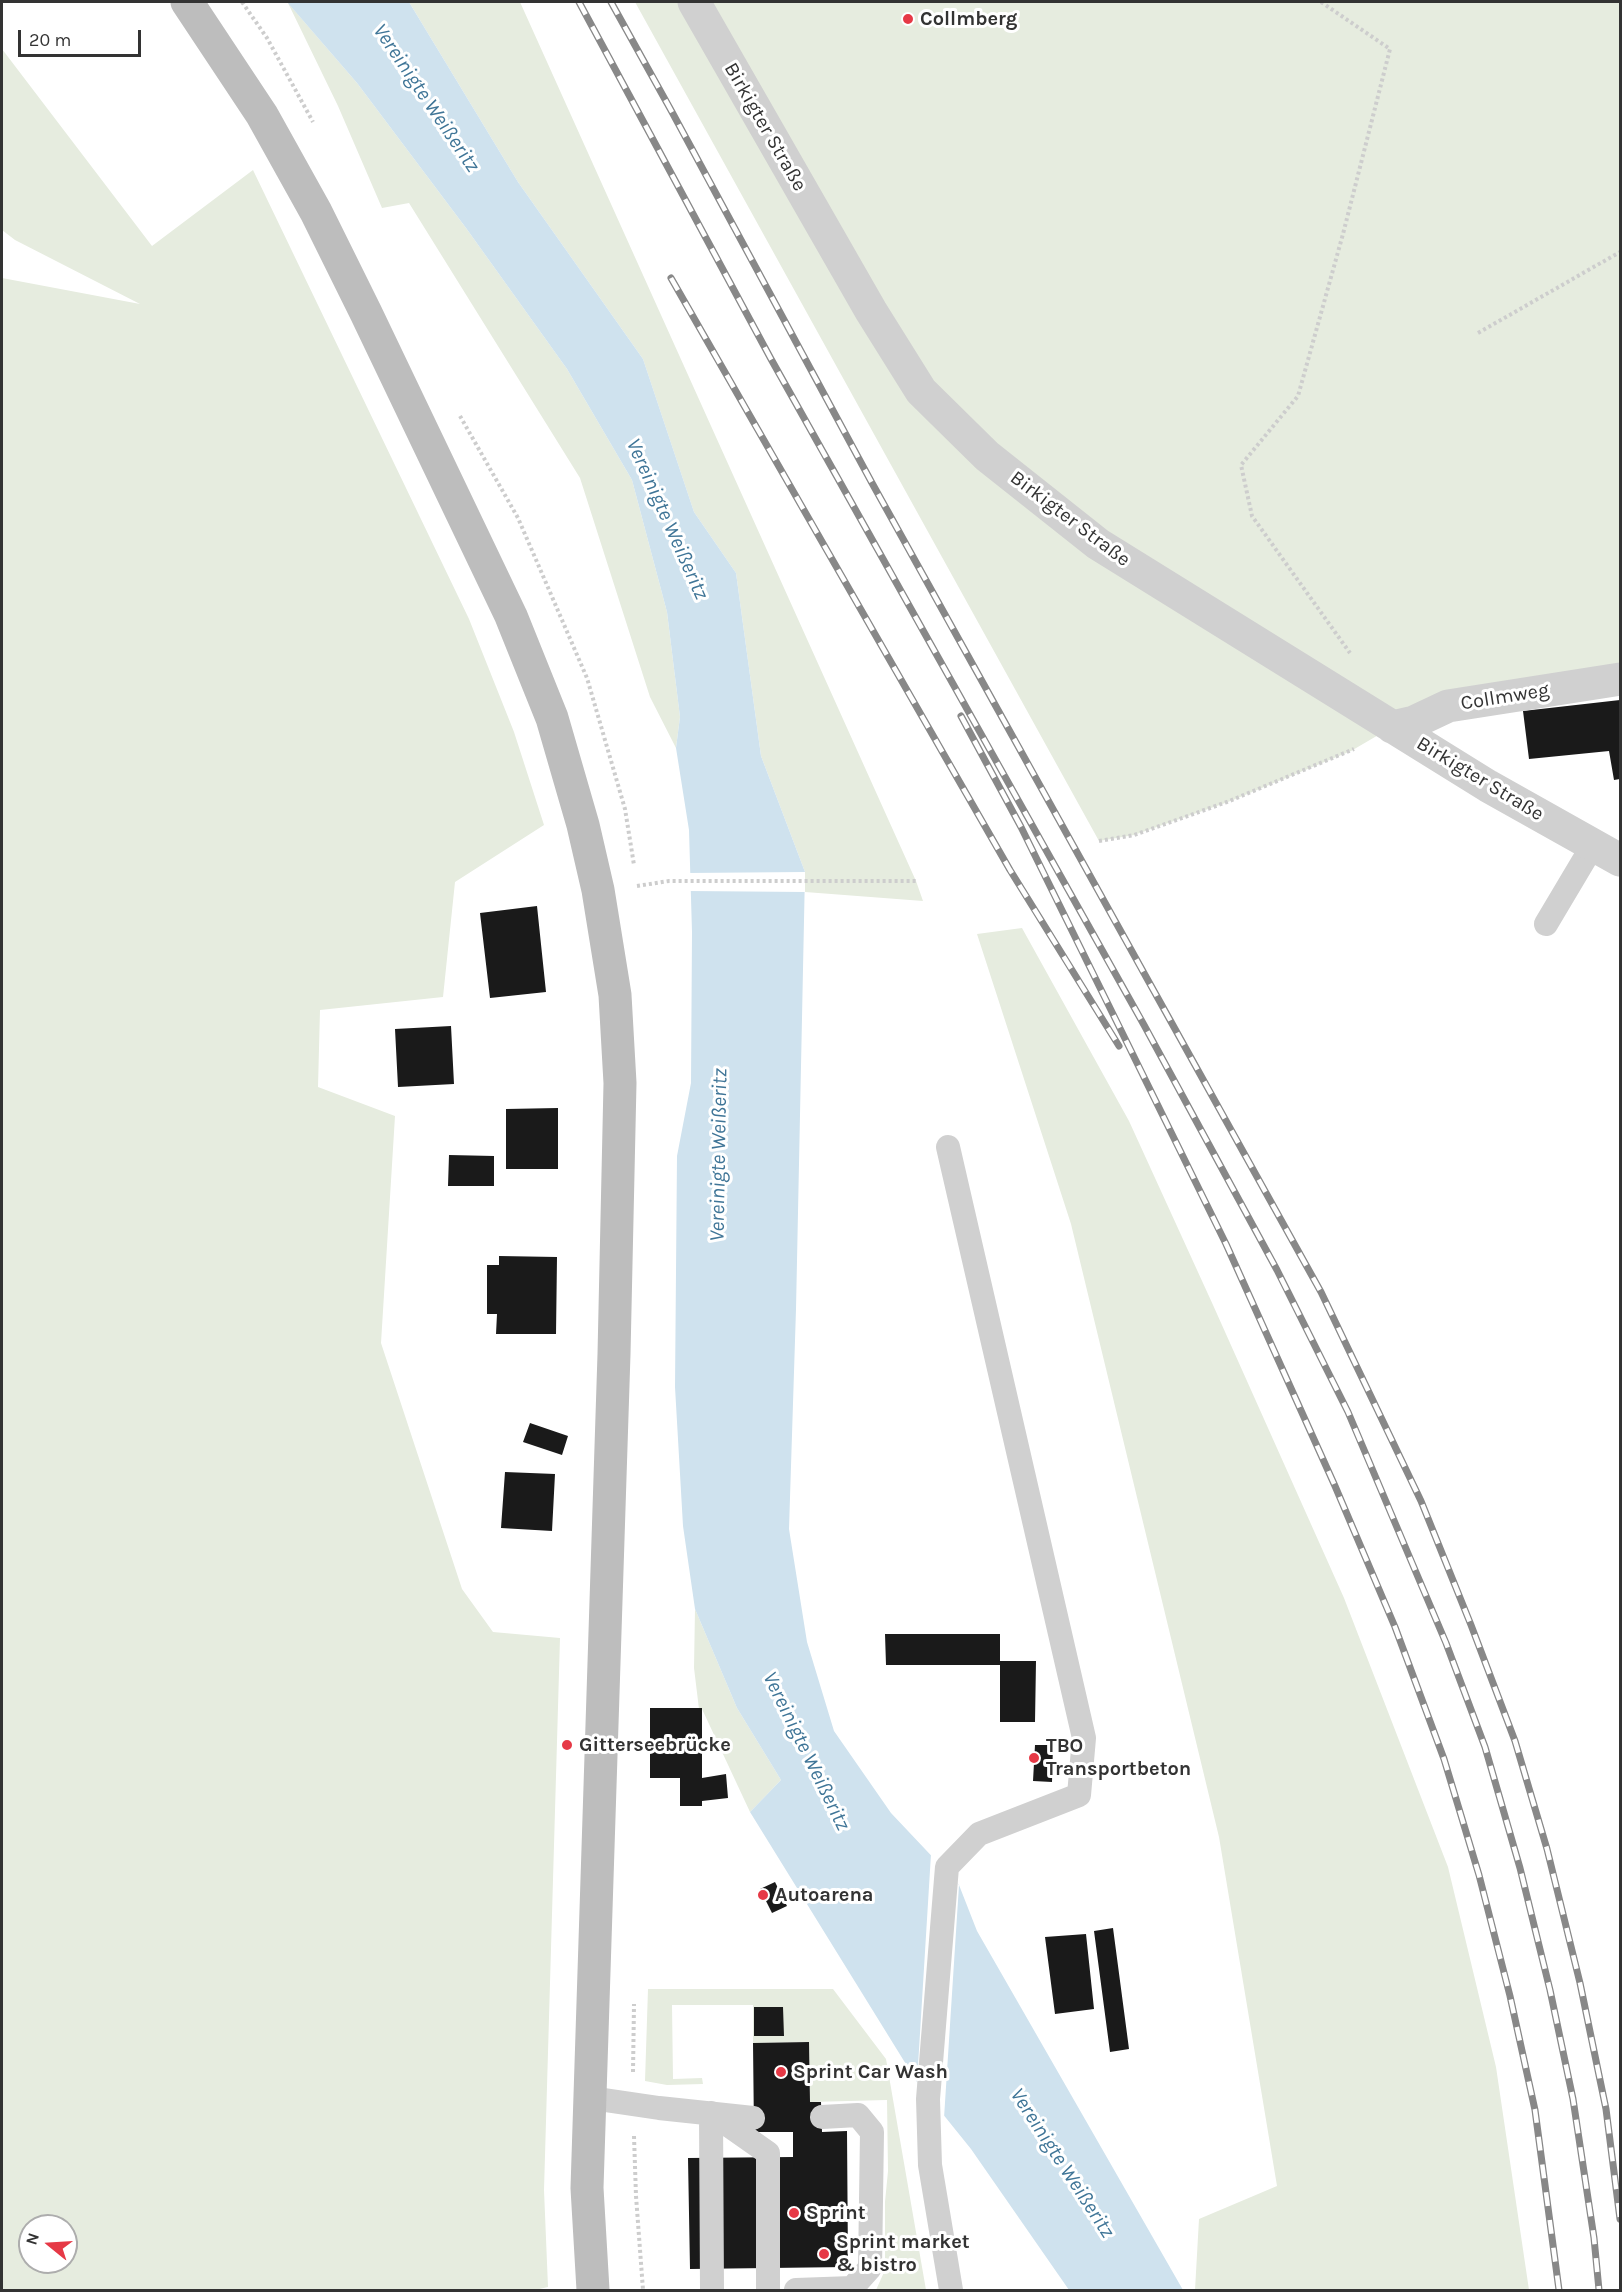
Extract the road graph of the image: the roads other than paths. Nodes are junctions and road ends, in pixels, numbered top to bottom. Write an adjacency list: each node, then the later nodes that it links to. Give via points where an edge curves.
1 (187, 2): 8 (main road, via 262,115 316,212 511,616 552,718 598,890 615,995 620,1083)
2 (694, 2): 4 (street, Birkigter Straße, via 921,391 987,456 1098,544)
3 (1620, 679): 4 (street, Collmweg, via 1448,706 1414,722)
4 (1392, 727): 5 (street, Birkigter Straße)
5 (1607, 853): 6 (lane)
6 (1546, 924)
7 (948, 1147): 16 (lane, via 1084,1738 1079,1795 979,1834 947,1867 928,2099 930,2165)
8 (591, 2098): 9 (lane); 12 (main road, via 587,2188)
9 (711, 2113): 11 (lane); 13 (lane); 14 (lane, via 768,2153)
10 (822, 2117): 15 (lane, via 858,2115 872,2132 870,2268 852,2288)
11 (753, 2118)
12 (593, 2290)
13 (712, 2290)
14 (768, 2290)
15 (796, 2290)
16 (951, 2290)

